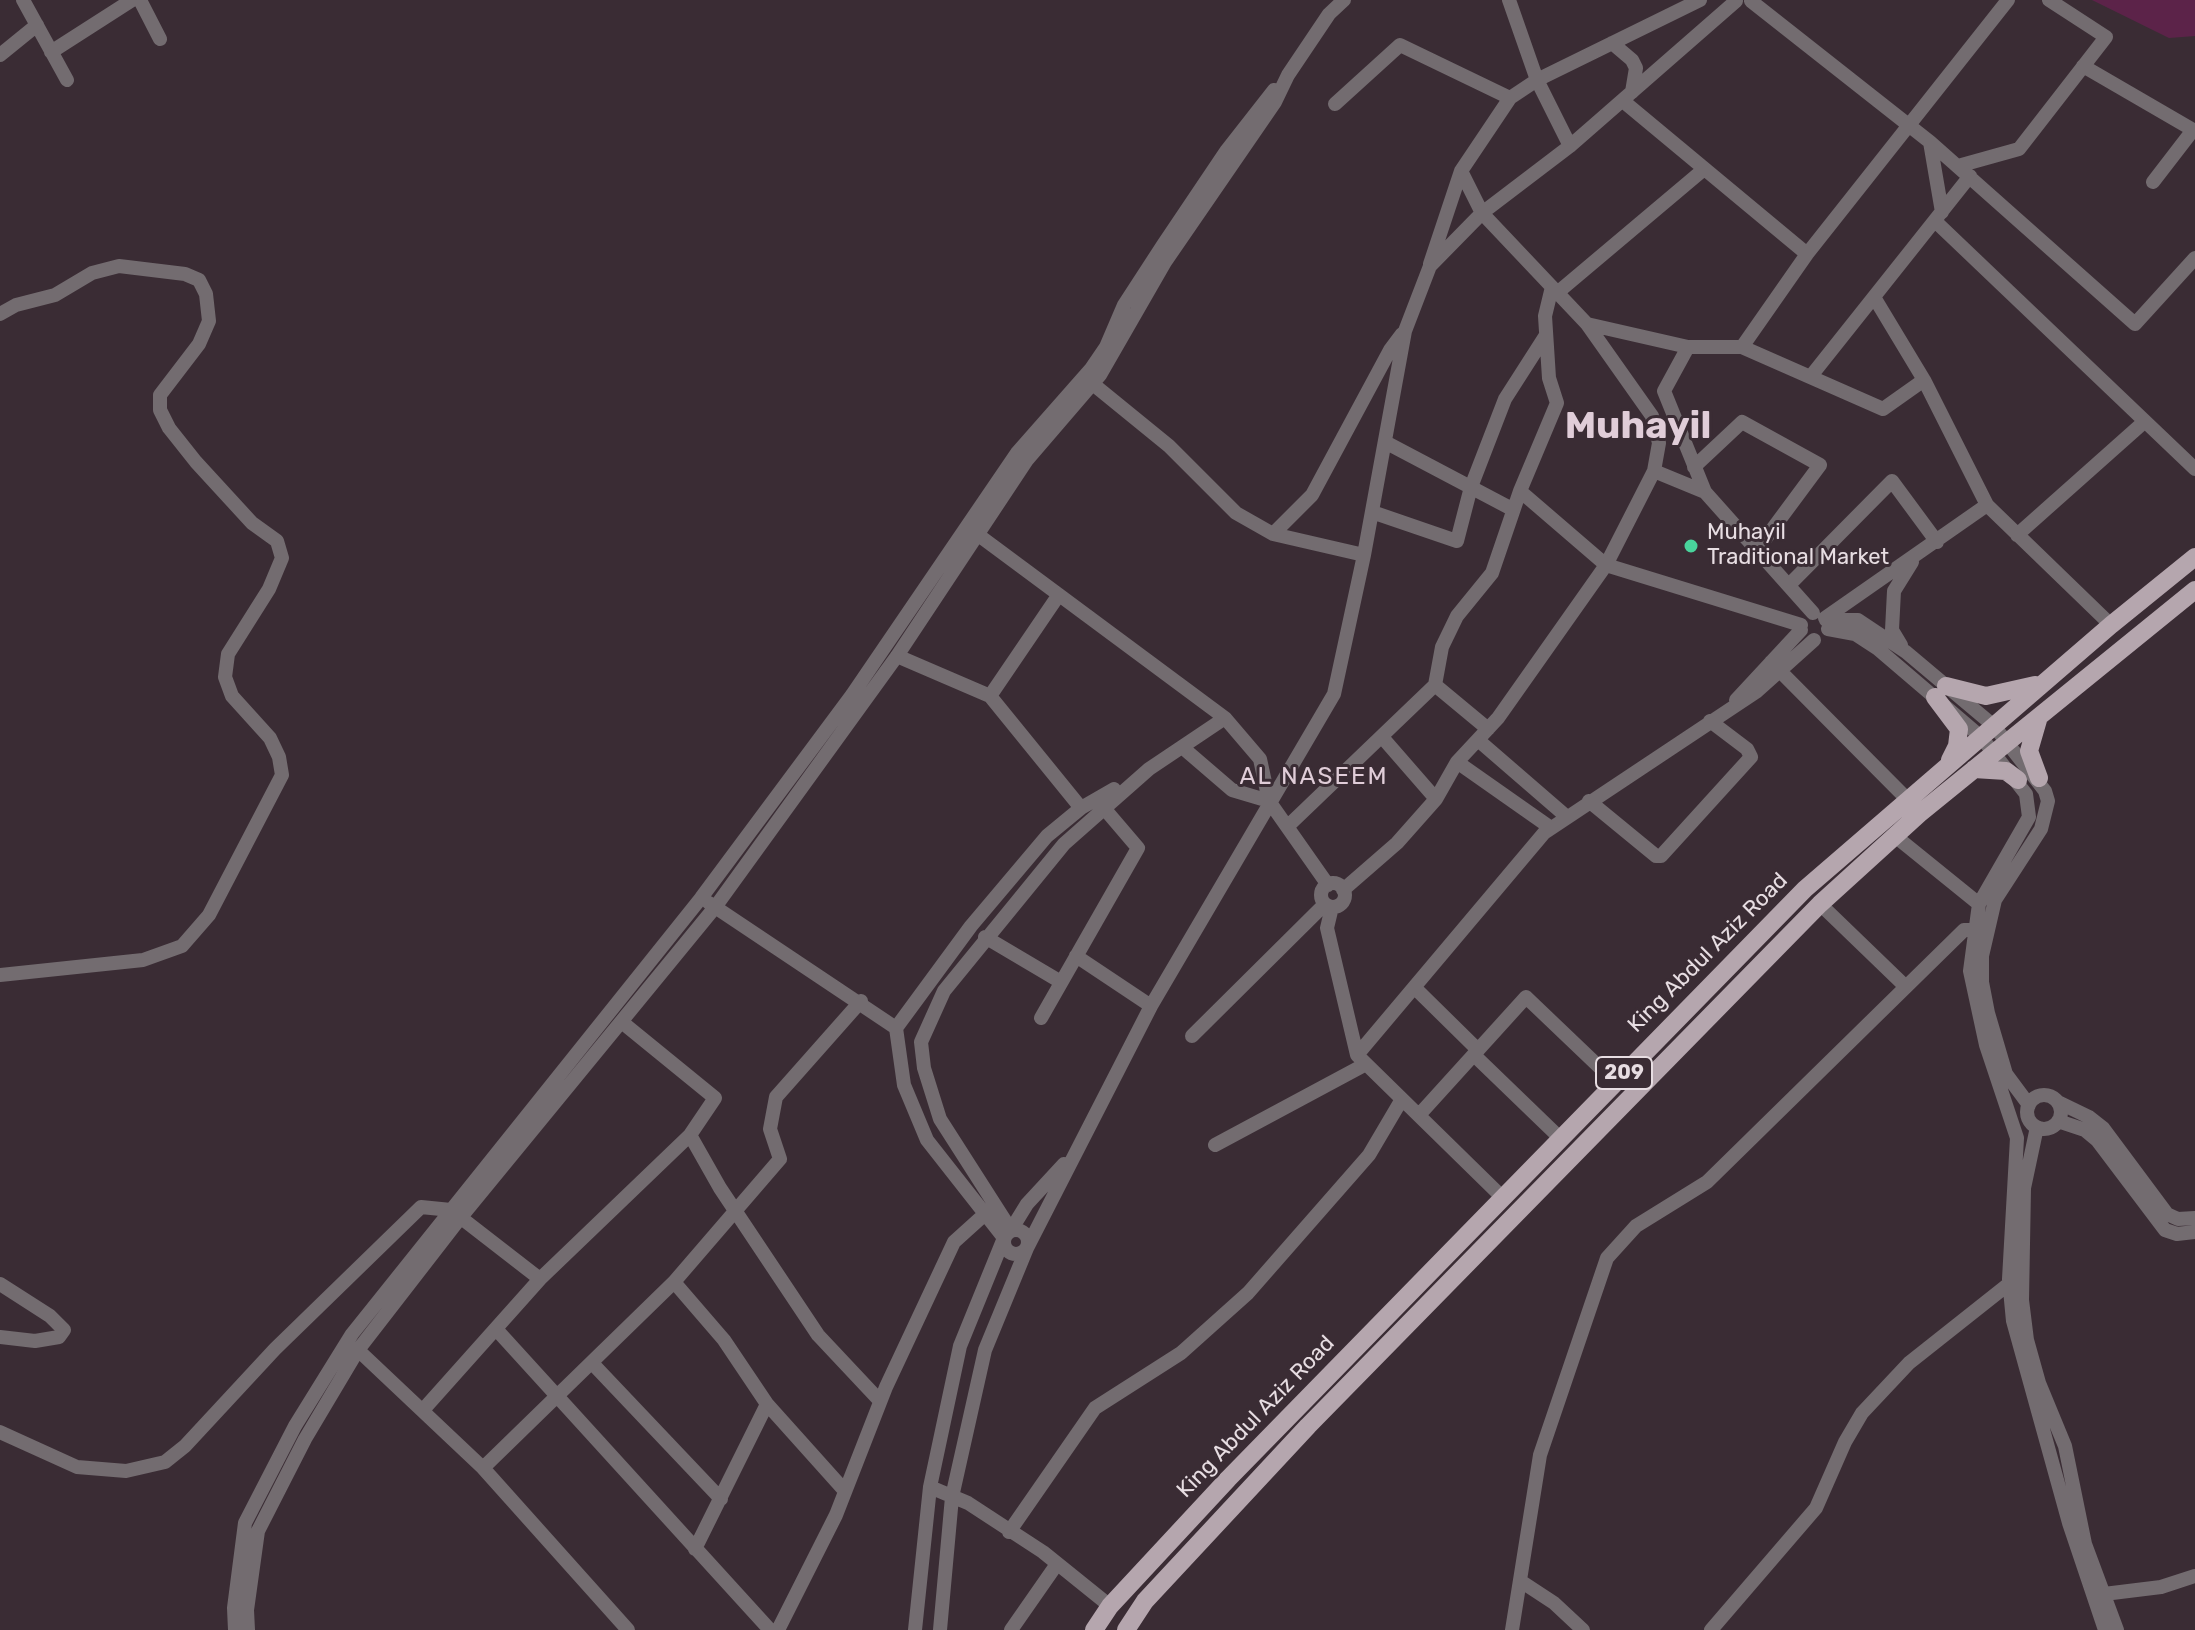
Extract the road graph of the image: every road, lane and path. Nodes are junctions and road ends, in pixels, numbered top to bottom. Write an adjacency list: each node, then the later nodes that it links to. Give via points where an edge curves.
1 (23, 0): 11 (street)
2 (132, 0): 14 (street)
3 (140, 0): 12 (street)
4 (1344, 0): 45 (street, via 1288,75)
5 (1509, 0): 18 (street)
6 (1700, 0): 13 (street)
7 (1735, 0): 8 (street); 19 (street)
8 (1752, 0): 22 (street)
9 (2008, 0): 22 (street)
10 (2049, 0): 16 (street, via 2106,37)
11 (37, 25): 14 (street); 15 (street)
12 (160, 39)
13 (1612, 43): 18 (street); 19 (street, via 1636,68)
14 (51, 52): 17 (street)
15 (0, 55)
16 (2083, 66): 23 (street); 26 (street, via 2019,149)
17 (67, 80)
18 (1537, 80): 20 (street); 25 (street)
19 (1627, 97): 25 (street); 27 (street)
20 (1510, 98): 21 (street, via 1400,45); 28 (street)
21 (1335, 104)
22 (1910, 125): 24 (street); 33 (street)
23 (2194, 131): 30 (street)
24 (1930, 142): 26 (street); 32 (street)
25 (1570, 146): 31 (street)
26 (1958, 166): 29 (street)
27 (1703, 170): 33 (street); 36 (street)
28 (1461, 171): 31 (street); 35 (street)
29 (1970, 176): 32 (street); 34 (street, via 2135,324)
30 (2153, 182)
31 (1482, 213): 35 (street); 36 (street)
32 (1938, 216): 37 (street); 47 (street)
33 (1807, 254): 43 (street)
34 (2195, 258)
35 (1430, 266): 40 (street)
36 (1555, 290): 39 (street); 41 (street, via 1545,316)
37 (1874, 297): 44 (street); 46 (street)
38 (0, 314): 115 (street, via 119,266 199,280 209,321 199,344 160,395 160,410 196,462 252,523 277,541 282,558 228,654 225,677 232,696 270,738 282,775 209,915 182,946 143,960)
39 (1587, 324): 42 (street); 51 (street, via 1652,416 1659,443)
40 (1405, 331): 48 (street); 59 (street, via 1312,495)
41 (1546, 335): 52 (street, via 1505,399); 53 (street, via 1557,403)
42 (1688, 347): 43 (street); 49 (street, via 1664,391)
43 (1742, 347): 44 (street)
44 (1811, 376): 46 (street, via 1883,409)
45 (1089, 380): 58 (street); 59 (street, via 1169,446 1236,513); 107 (street, via 1017,453 852,695)
46 (1924, 380): 55 (street)
47 (2144, 422): 50 (street); 60 (street)
48 (1385, 442): 52 (street); 57 (street)
49 (1694, 467): 54 (street); 62 (street, via 1742,422 1820,465)
50 (2195, 469)
51 (1654, 471): 54 (street); 66 (street)
52 (1471, 487): 56 (street); 57 (street, via 1457,541)
53 (1520, 491): 56 (street); 66 (street)
54 (1705, 492): 62 (street)
55 (1987, 505): 60 (street); 61 (street)
56 (1512, 509): 78 (street, via 1492,573 1457,616 1442,647)
57 (1372, 512): 64 (street)
58 (977, 534): 69 (street); 75 (street)
59 (1273, 534): 64 (street)
60 (2017, 535): 71 (street)
61 (1937, 542): 63 (street); 67 (street, via 1892,481)
62 (1757, 550): 67 (street)
63 (1918, 554): 70 (street); 74 (street, via 1894,591 1892,630)
64 (1364, 555): 97 (street, via 1334,694)
65 (2195, 557): 71 (main road, King Abdul Aziz Road / 209)
66 (1606, 565): 72 (street); 85 (street)
67 (1789, 585): 70 (street)
68 (2195, 590): 81 (main road, King Abdul Aziz Road / 209)
69 (1058, 596): 80 (street); 82 (street)
70 (1823, 620): 72 (street, via 1805,617); 73 (street, via 1822,638); 74 (street, via 1858,620); 79 (street, via 1855,634)
71 (2111, 625): 77 (main road, King Abdul Aziz Road / 209)
72 (1801, 628): 73 (street); 76 (street)
73 (1814, 640): 76 (street)
74 (1906, 652): 79 (street)
75 (897, 656): 80 (street); 110 (street)
76 (1775, 666): 83 (street); 96 (street)
77 (2045, 682): 79 (main road, via 1986,696); 84 (main road, King Abdul Aziz Road / 209)
78 (1435, 685): 85 (street); 86 (street)
79 (1940, 692): 84 (street); 90 (main road, via 1959,729)
80 (990, 696): 100 (street)
81 (2039, 717): 88 (main road, King Abdul Aziz Road / 209); 93 (main road, via 2029,751)
82 (1225, 718): 87 (street); 97 (street, via 1260,759)
83 (1710, 721): 98 (street); 98 (street, via 1751,757 1661,856)
84 (1988, 732): 88 (street); 90 (main road, King Abdul Aziz Road / 209)
85 (1483, 734): 89 (street); 101 (street)
86 (1382, 737): 95 (street); 102 (street)
87 (1182, 747): 91 (street); 97 (street, via 1232,790)
88 (2002, 747): 92 (main road, King Abdul Aziz Road / 209); 93 (street); 94 (street)
89 (1457, 762): 95 (street); 103 (street)
90 (1946, 766): 96 (main road, King Abdul Aziz Road / 209)
91 (1149, 769): 99 (street); 100 (street)
92 (1974, 769): 94 (main road, via 2006,771); 104 (main road, King Abdul Aziz Road / 209)
93 (2039, 778): 112 (street, via 2048,801 2041,829)
94 (2018, 780): 109 (street, via 2029,817)
95 (1436, 799): 106 (street, via 1397,843)
96 (1907, 799): 129 (main road, King Abdul Aziz Road / 209, via 1805,889)
97 (1269, 801): 102 (street); 120 (street)
98 (1589, 801): 101 (street)
99 (1103, 807): 113 (street, via 1064,844); 114 (street, via 1138,848)
100 (1081, 808): 123 (street, via 1047,836 971,926)
101 (1567, 817): 103 (street)
102 (1289, 825): 105 (street)
103 (1551, 828): 118 (street)
104 (1895, 836): 108 (main road, King Abdul Aziz Road / 209); 109 (street)
105 (1328, 885): 106 (street); 111 (street, via 1321,896)
106 (1343, 890): 111 (street, via 1343,901)
107 (701, 898): 110 (street); 141 (street)
108 (1820, 904): 117 (street); 181 (main road, King Abdul Aziz Road / 209, via 1308,1426 1145,1601)
109 (1979, 904): 112 (street)
110 (716, 906): 119 (street); 122 (street)
111 (1328, 906): 124 (street); 127 (street, via 1327,928)
112 (1980, 929): 117 (street, via 1964,930); 128 (street, via 1970,971); 133 (street, via 1988,1013 2006,1074)
113 (985, 937): 116 (street); 125 (street, via 944,991)
114 (1076, 956): 116 (street); 120 (street)
115 (0, 975)
116 (1061, 982): 121 (street)
117 (1906, 987): 169 (street, via 1707,1182 1636,1226 1607,1258 1540,1455)
118 (1415, 988): 126 (street); 127 (street)
119 (861, 1001): 123 (street); 140 (street, via 776,1097 770,1129 780,1159)
120 (1151, 1006): 138 (street)
121 (1041, 1018)
122 (623, 1023): 135 (street, via 715,1098); 141 (street)
123 (896, 1028): 125 (street); 142 (street, via 904,1085 927,1140)
124 (1192, 1036)
125 (921, 1042): 145 (street, via 940,1119)
126 (1476, 1052): 129 (street, via 1526,997); 132 (street); 136 (street)
127 (1362, 1060): 130 (street); 137 (street)
128 (1996, 1079): 133 (street); 149 (street, via 2017,1138)
129 (1615, 1082): 136 (main road, King Abdul Aziz Road / 209)
130 (1402, 1099): 132 (street); 165 (street, via 1369,1155 1248,1293 1181,1353 1095,1408)
131 (2058, 1102): 133 (street, via 2042,1095); 134 (street); 143 (street, via 2103,1128 2167,1214)
132 (1419, 1115): 139 (street)
133 (2031, 1116): 134 (street, via 2048,1128); 170 (street, via 2022,1300 2027,1340 2065,1446 2085,1544)
134 (2058, 1121): 144 (street, via 2097,1140 2165,1230)
135 (690, 1135): 140 (street); 147 (street)
136 (1560, 1138): 139 (main road, King Abdul Aziz Road / 209)
137 (1215, 1145)
138 (1077, 1150): 145 (street, via 1027,1204); 146 (street)
139 (1502, 1197): 171 (main road, King Abdul Aziz Road / 209)
140 (737, 1210): 148 (street); 156 (street, via 818,1335)
141 (456, 1213): 147 (street); 153 (street); 159 (street, via 421,1207 165,1462 126,1471 77,1467); 172 (street, via 352,1334 295,1426 245,1523)
142 (985, 1214): 145 (street); 156 (street, via 954,1242)
143 (2195, 1218)
144 (2195, 1232)
145 (1008, 1234): 146 (street, via 1023,1232); 161 (street, via 960,1346)
146 (1027, 1248): 163 (street, via 985,1350)
147 (540, 1279): 151 (street)
148 (674, 1282): 154 (street); 157 (street, via 724,1340)
149 (2010, 1283): 184 (street, via 1909,1363 1862,1413 1816,1508); 185 (street, via 2022,1364)
150 (0, 1284): 152 (street, via 64,1330 59,1337 35,1341)
151 (496, 1329): 155 (street); 158 (street)
152 (0, 1337)
153 (358, 1350): 158 (street); 173 (street, via 258,1531)
154 (592, 1363): 155 (street); 164 (street)
155 (557, 1397): 160 (street); 166 (street)
156 (880, 1401): 162 (street)
157 (767, 1404): 162 (street); 164 (street)
158 (423, 1410): 160 (street)
159 (0, 1432)
160 (483, 1468): 174 (street)
161 (930, 1487): 163 (street); 177 (street)
162 (845, 1491): 176 (street)
163 (952, 1497): 165 (street); 178 (street)
164 (721, 1499): 166 (street)
165 (1009, 1532): 167 (street)
166 (695, 1549): 175 (street)
167 (1057, 1564): 171 (street); 179 (street)
168 (2195, 1576): 170 (street, via 2161,1587)
169 (1522, 1582): 182 (street); 183 (street)
170 (2104, 1594): 186 (street)
171 (1110, 1606): 180 (main road, King Abdul Aziz Road / 209)
172 (235, 1630)
173 (248, 1630)
174 (628, 1630)
175 (770, 1630)
176 (778, 1630)
177 (915, 1630)
178 (940, 1630)
179 (1011, 1630)
180 (1094, 1630)
181 (1126, 1630)
182 (1512, 1630)
183 (1583, 1630)
184 (1711, 1630)
185 (2105, 1630)
186 (2117, 1630)

